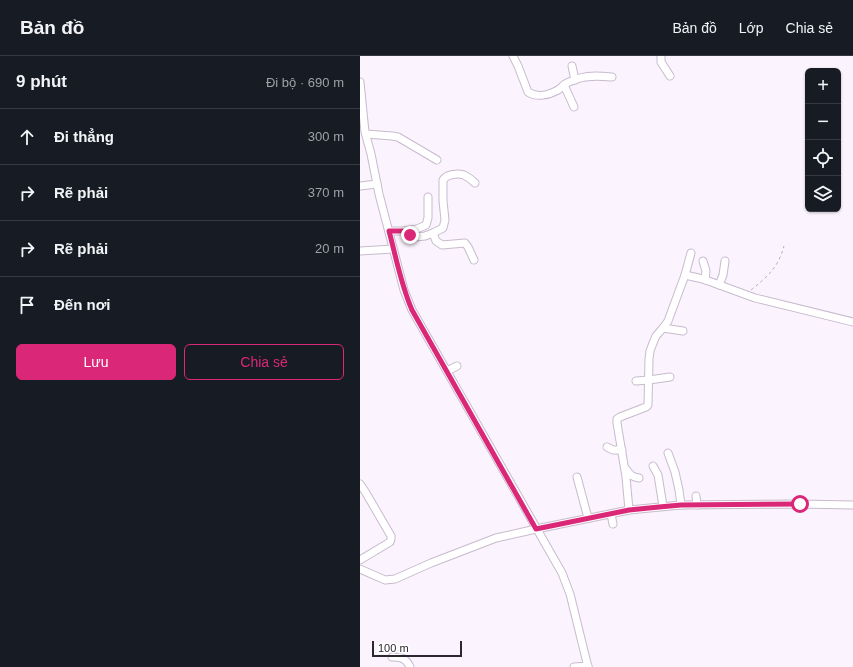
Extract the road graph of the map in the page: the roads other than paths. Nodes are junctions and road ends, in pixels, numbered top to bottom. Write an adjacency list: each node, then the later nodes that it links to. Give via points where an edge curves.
1 (513, 56): 8 (street, via 530,94 546,95)
2 (661, 56): 4 (street, via 661,62)
3 (572, 66): 6 (street)
4 (670, 76)
5 (612, 77): 6 (street, via 594,76)
6 (575, 80): 8 (street)
7 (360, 82): 9 (street)
8 (564, 85): 10 (street)
9 (360, 92): 11 (street)
10 (574, 107)
11 (364, 133): 12 (street, via 398,137); 14 (street, via 372,154)
12 (437, 160)
13 (475, 183): 19 (street, via 459,174 444,178 444,225)
14 (377, 184): 15 (street); 17 (street)
15 (360, 186)
16 (428, 197): 18 (street, via 426,225)
17 (389, 231): 18 (street); 20 (street)
18 (404, 231): 19 (street, via 414,237)
19 (433, 233): 23 (street, via 436,241 442,245 465,243)
20 (393, 249): 21 (street); 33 (street, via 412,310)
21 (361, 253)
22 (691, 253): 26 (street)
23 (474, 260)
24 (703, 261): 27 (street)
25 (725, 261): 28 (street)
26 (685, 275): 27 (street); 30 (street)
27 (705, 280): 28 (street)
28 (719, 285): 29 (street, via 763,300)
29 (853, 322)
30 (663, 328): 31 (street); 35 (street, via 656,336 650,351)
31 (683, 331)
32 (457, 366): 33 (street)
33 (447, 371): 54 (street)
34 (670, 377): 35 (street)
35 (649, 380): 36 (street); 38 (street, via 648,405 617,419)
36 (636, 381)
37 (607, 447): 38 (street)
38 (622, 450): 41 (street)
39 (668, 453): 46 (street)
40 (653, 466): 49 (street, via 658,475)
41 (624, 467): 43 (street, via 630,475); 50 (street)
42 (577, 477): 52 (street)
43 (639, 478)
44 (360, 484): 55 (street, via 391,539)
45 (696, 496): 47 (street)
46 (681, 505): 47 (street); 49 (street)
47 (697, 505): 48 (street)
48 (853, 505)
49 (663, 506): 50 (street)
50 (629, 510): 51 (street)
51 (611, 514): 52 (street); 53 (street)
52 (588, 518): 54 (street)
53 (613, 524)
54 (536, 529): 56 (street, via 496,538 431,562 395,579 386,580); 58 (street, via 567,584)
55 (360, 560)
56 (360, 568)
57 (392, 657): 59 (street, via 400,657 407,661)
58 (588, 666): 60 (street)
59 (410, 667)
60 (574, 667)

